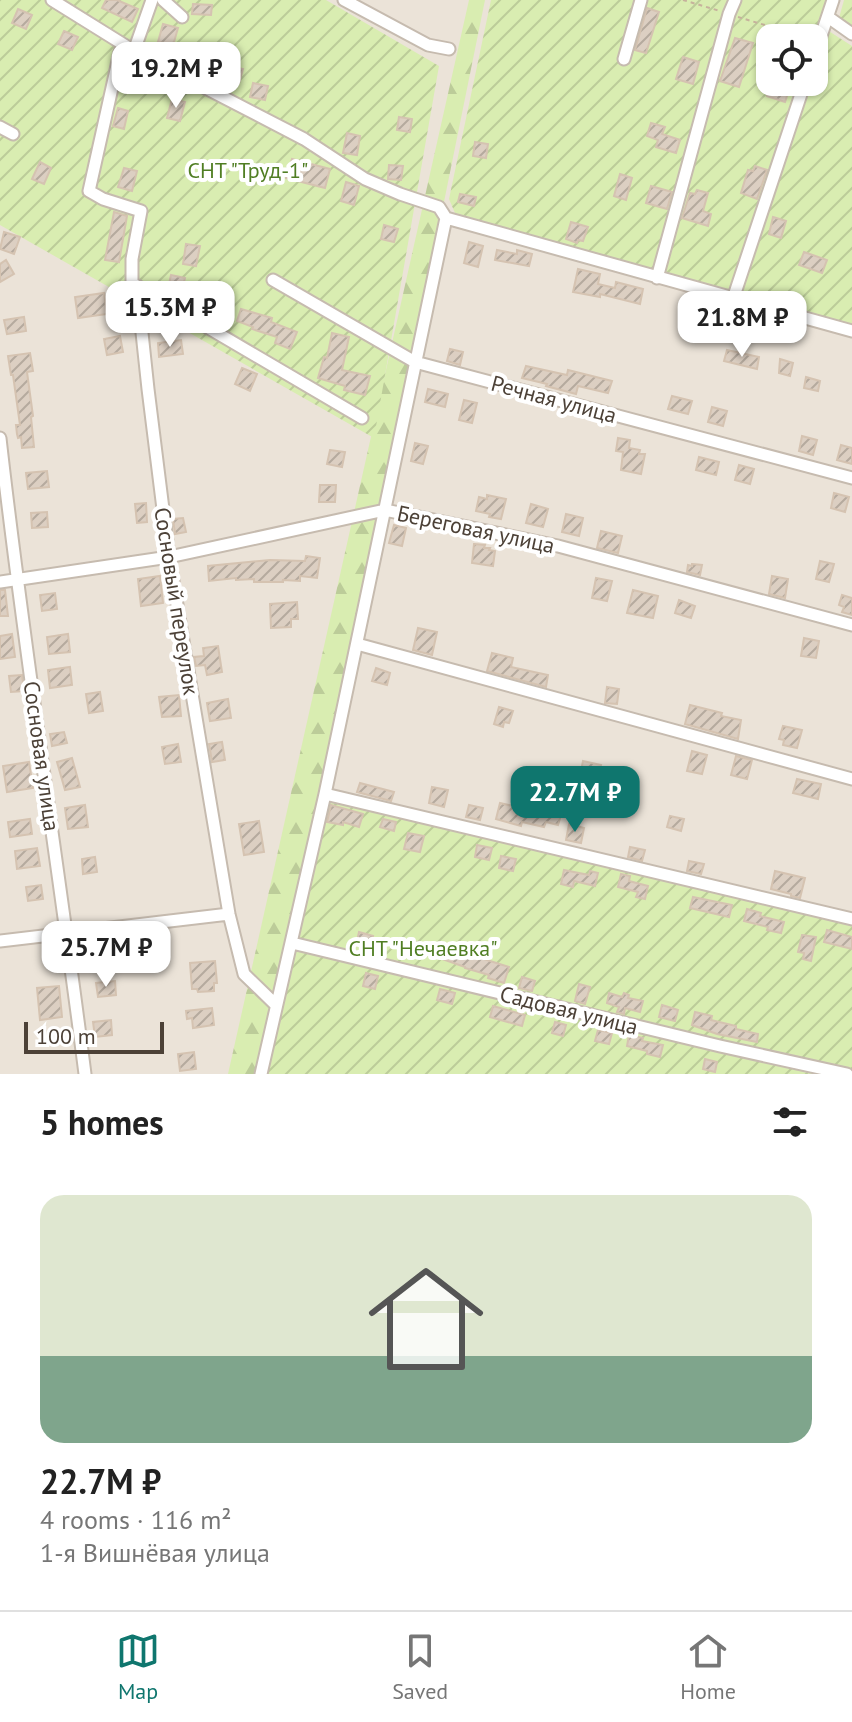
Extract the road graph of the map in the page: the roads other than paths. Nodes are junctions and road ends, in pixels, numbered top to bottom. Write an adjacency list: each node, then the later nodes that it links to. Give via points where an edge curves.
1 (52, 0): 13 (street)
2 (152, 0): 13 (street)
3 (163, 0): 8 (street)
4 (344, 0): 12 (street, via 428,45)
5 (641, 0): 14 (street)
6 (735, 0): 19 (street)
7 (833, 0): 9 (street)
8 (182, 17)
9 (828, 17): 10 (street); 11 (street)
10 (826, 24)
11 (852, 34)
12 (449, 49)
13 (134, 51): 18 (street, via 304,139 365,179 439,207); 21 (street, Сосновый переулок, via 120,52 89,191 141,211 132,259)
14 (624, 59)
15 (800, 96): 22 (street)
16 (0, 127): 17 (street)
17 (13, 134)
18 (446, 218): 19 (street); 24 (street)
19 (657, 278): 22 (street)
20 (273, 280): 24 (street, Речная улица)
21 (135, 285): 25 (street); 29 (street, Сосновый переулок)
22 (733, 299): 23 (street)
23 (852, 331)
24 (415, 362): 27 (street, Речная улица); 28 (street)
25 (362, 418)
26 (0, 438): 30 (street, Сосновая улица)
27 (852, 478)
28 (385, 510): 29 (street, Береговая улица); 32 (street, Береговая улица, via 558,546); 33 (street)
29 (169, 557): 30 (street, Береговая улица); 36 (street, Сосновый переулок)
30 (16, 581): 31 (street, Береговая улица); 38 (street, Сосновая улица)
31 (0, 582)
32 (852, 625)
33 (357, 644): 34 (street); 35 (street)
34 (852, 779)
35 (325, 794): 37 (street); 40 (street)
36 (229, 914): 38 (street); 41 (street, Сосновый переулок, via 244,974)
37 (852, 919)
38 (67, 933): 39 (street); 42 (street, Сосновая улица)
39 (0, 941)
40 (292, 943): 41 (street); 44 (street, Садовая улица)
41 (276, 1005): 43 (street)
42 (85, 1074)
43 (261, 1074)
44 (847, 1074)

